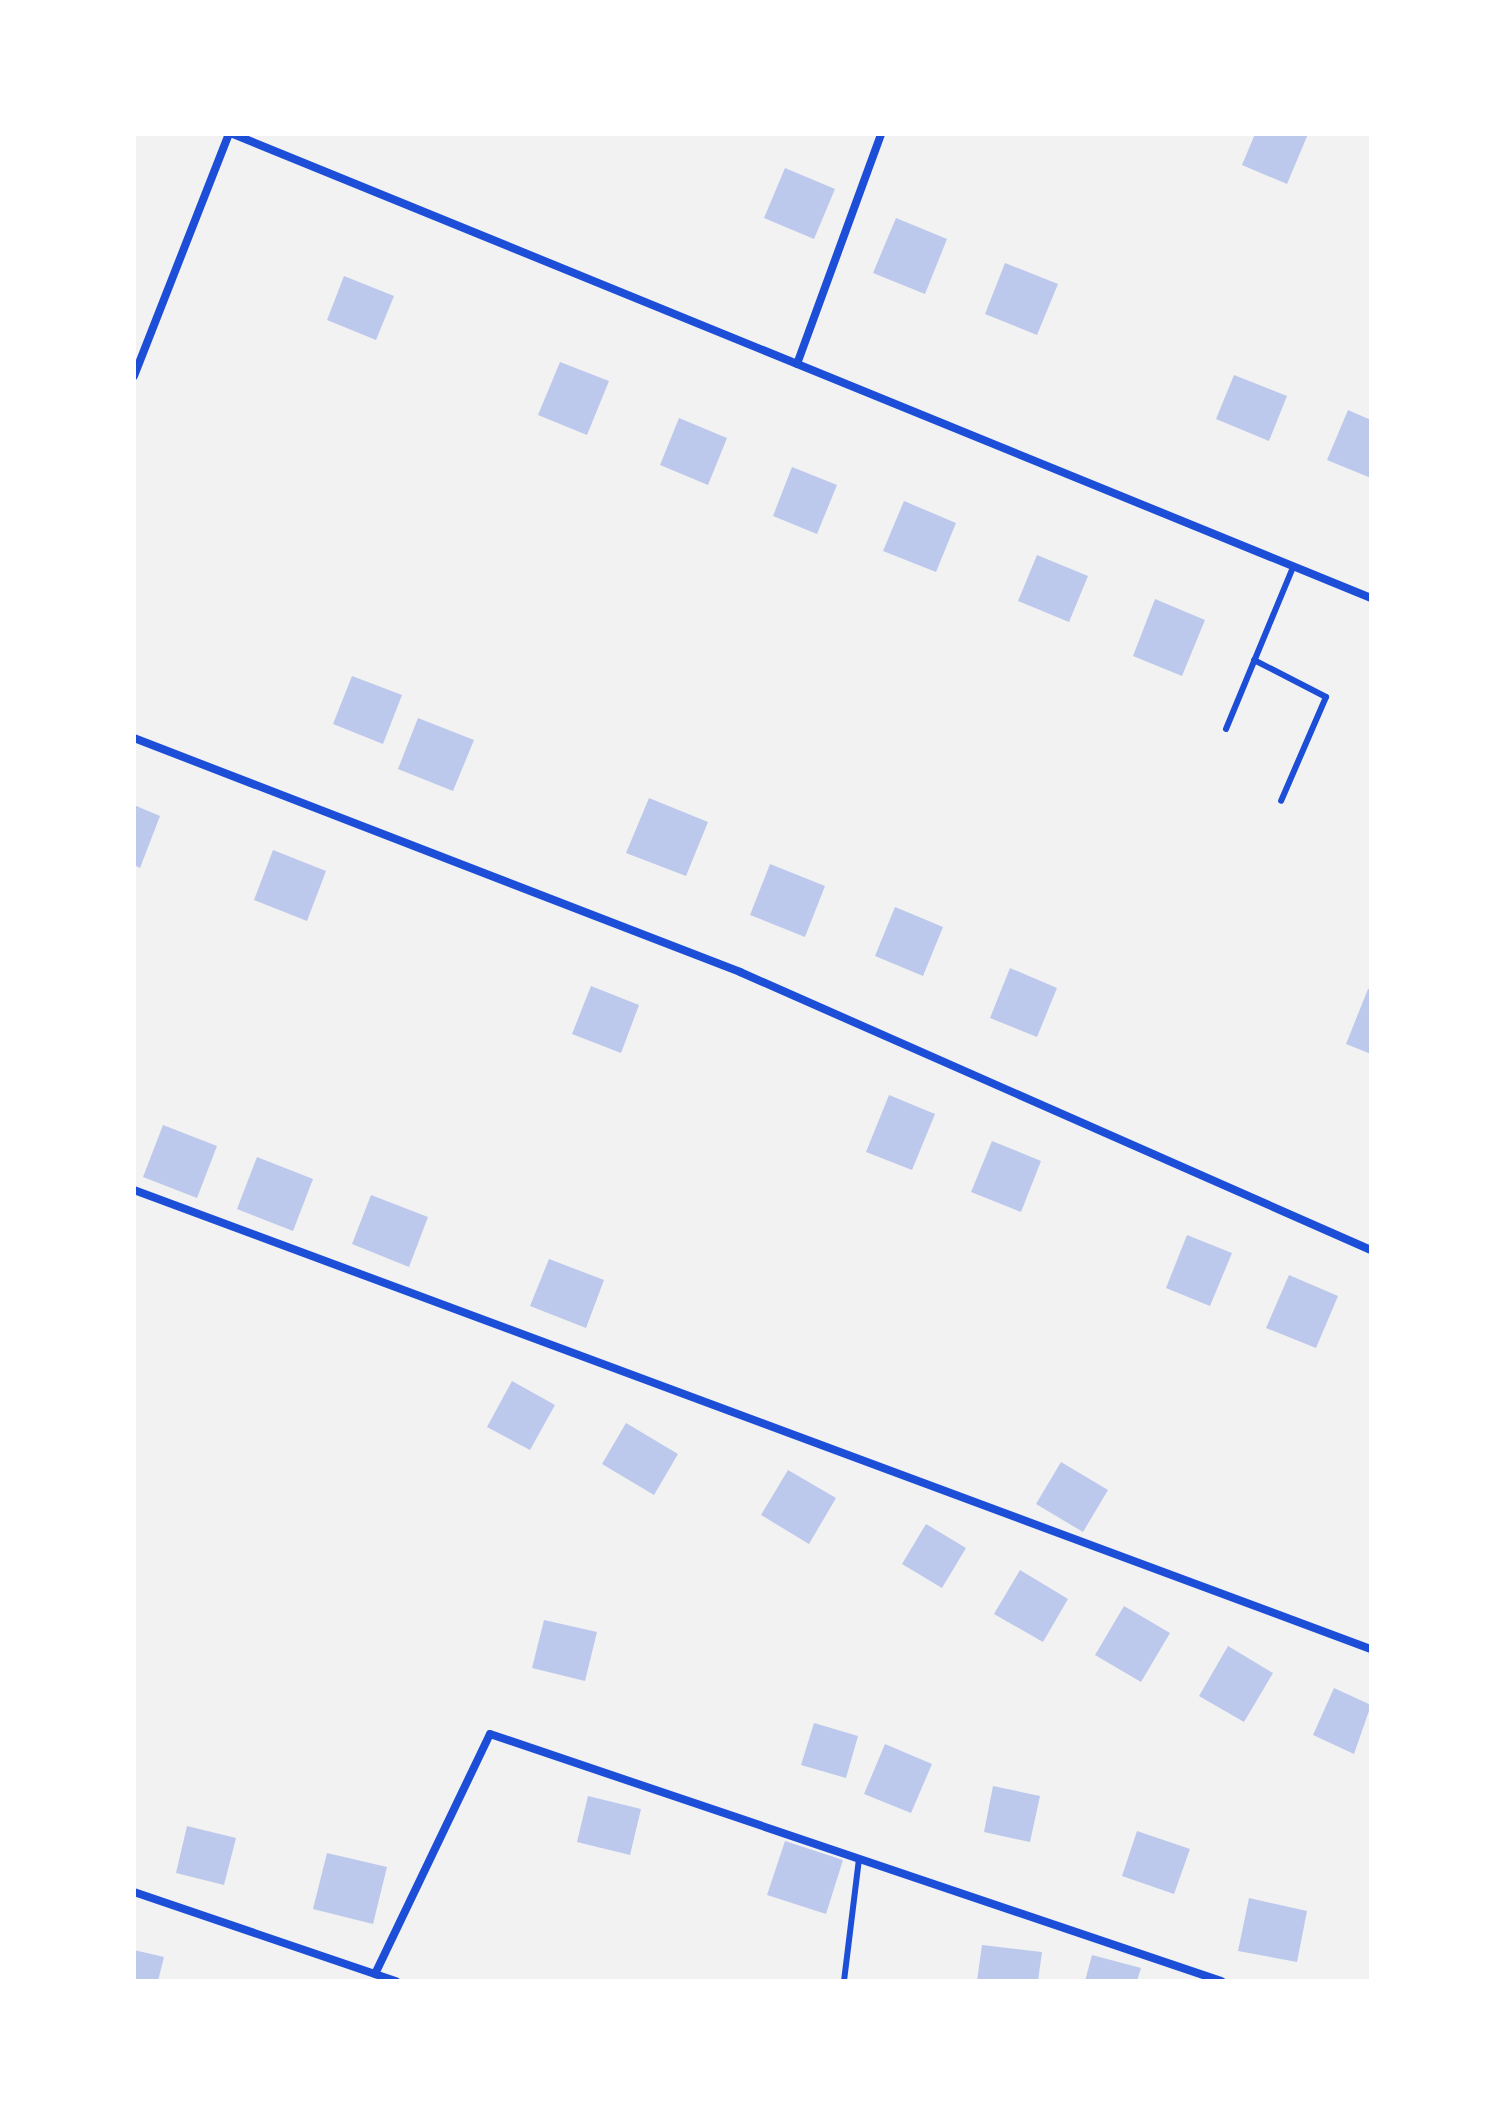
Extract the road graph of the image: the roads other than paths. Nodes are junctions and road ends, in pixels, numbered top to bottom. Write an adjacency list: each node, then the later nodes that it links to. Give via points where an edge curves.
1 (231, 134): 3 (street); 4 (street)
2 (881, 134): 3 (street)
3 (797, 364): 5 (street)
4 (134, 376)
5 (1293, 567): 6 (street); 7 (lane)
6 (1371, 598)
7 (1254, 660): 8 (lane); 10 (lane, via 1326,697)
8 (1226, 729)
9 (134, 738): 12 (street, via 740,972)
10 (1281, 801)
11 (134, 1190): 13 (street)
12 (1371, 1250)
13 (1371, 1649)
14 (859, 1859): 16 (street, via 490,1734); 18 (lane); 19 (street)
15 (134, 1892): 16 (street)
16 (375, 1974): 17 (street)
17 (396, 1981)
18 (844, 1981)
19 (1221, 1981)

